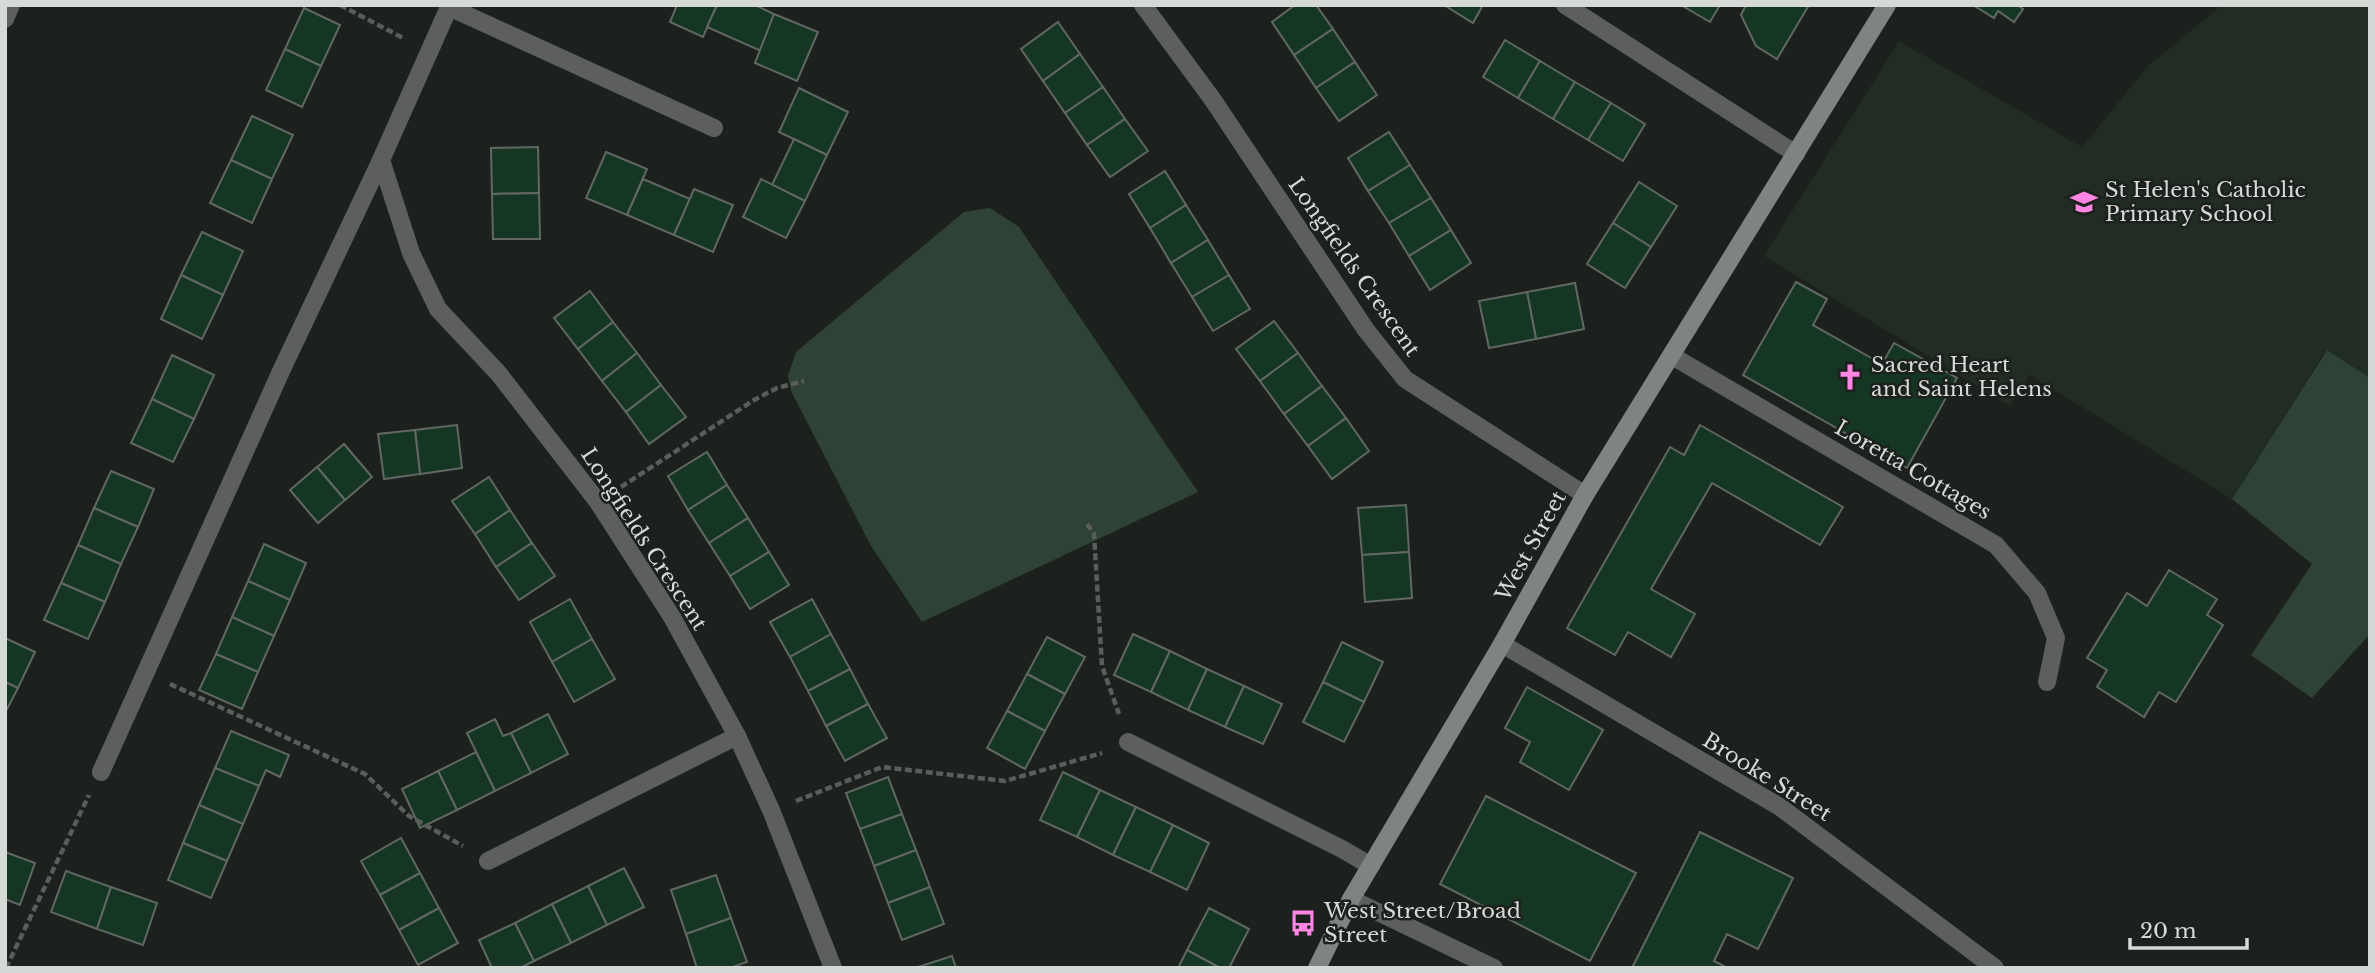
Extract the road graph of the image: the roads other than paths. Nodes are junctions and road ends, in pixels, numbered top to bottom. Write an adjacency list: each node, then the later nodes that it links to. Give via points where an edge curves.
1 (11, 5): 6 (street)
2 (1143, 5): 11 (street, Longfields Crescent, via 1213,100 1366,330 1405,379)
3 (1565, 5): 8 (street)
4 (1887, 5): 8 (main road, West Street)
5 (449, 6): 7 (street); 9 (street)
6 (5, 19)
7 (714, 128)
8 (1796, 154): 10 (main road, West Street)
9 (382, 160): 14 (street, Longfields Crescent, via 411,253 438,309 499,374 598,502 672,617); 16 (street, via 282,369)
10 (1672, 356): 11 (main road, West Street); 13 (street, Loretta Cottages, via 1996,545 2037,593 2056,638)
11 (1585, 495): 12 (main road, West Street)
12 (1502, 644): 18 (main road, West Street); 23 (street, Brooke Street, via 1780,807)
13 (2047, 682)
14 (737, 736): 17 (street); 20 (street, Longfields Crescent)
15 (1128, 742): 18 (street)
16 (101, 772)
17 (488, 861)
18 (1371, 866): 19 (main road, West Street)
19 (1351, 899): 21 (main road, West Street); 22 (street)
20 (833, 968)
21 (1317, 968)
22 (1494, 968)
23 (1995, 968)

